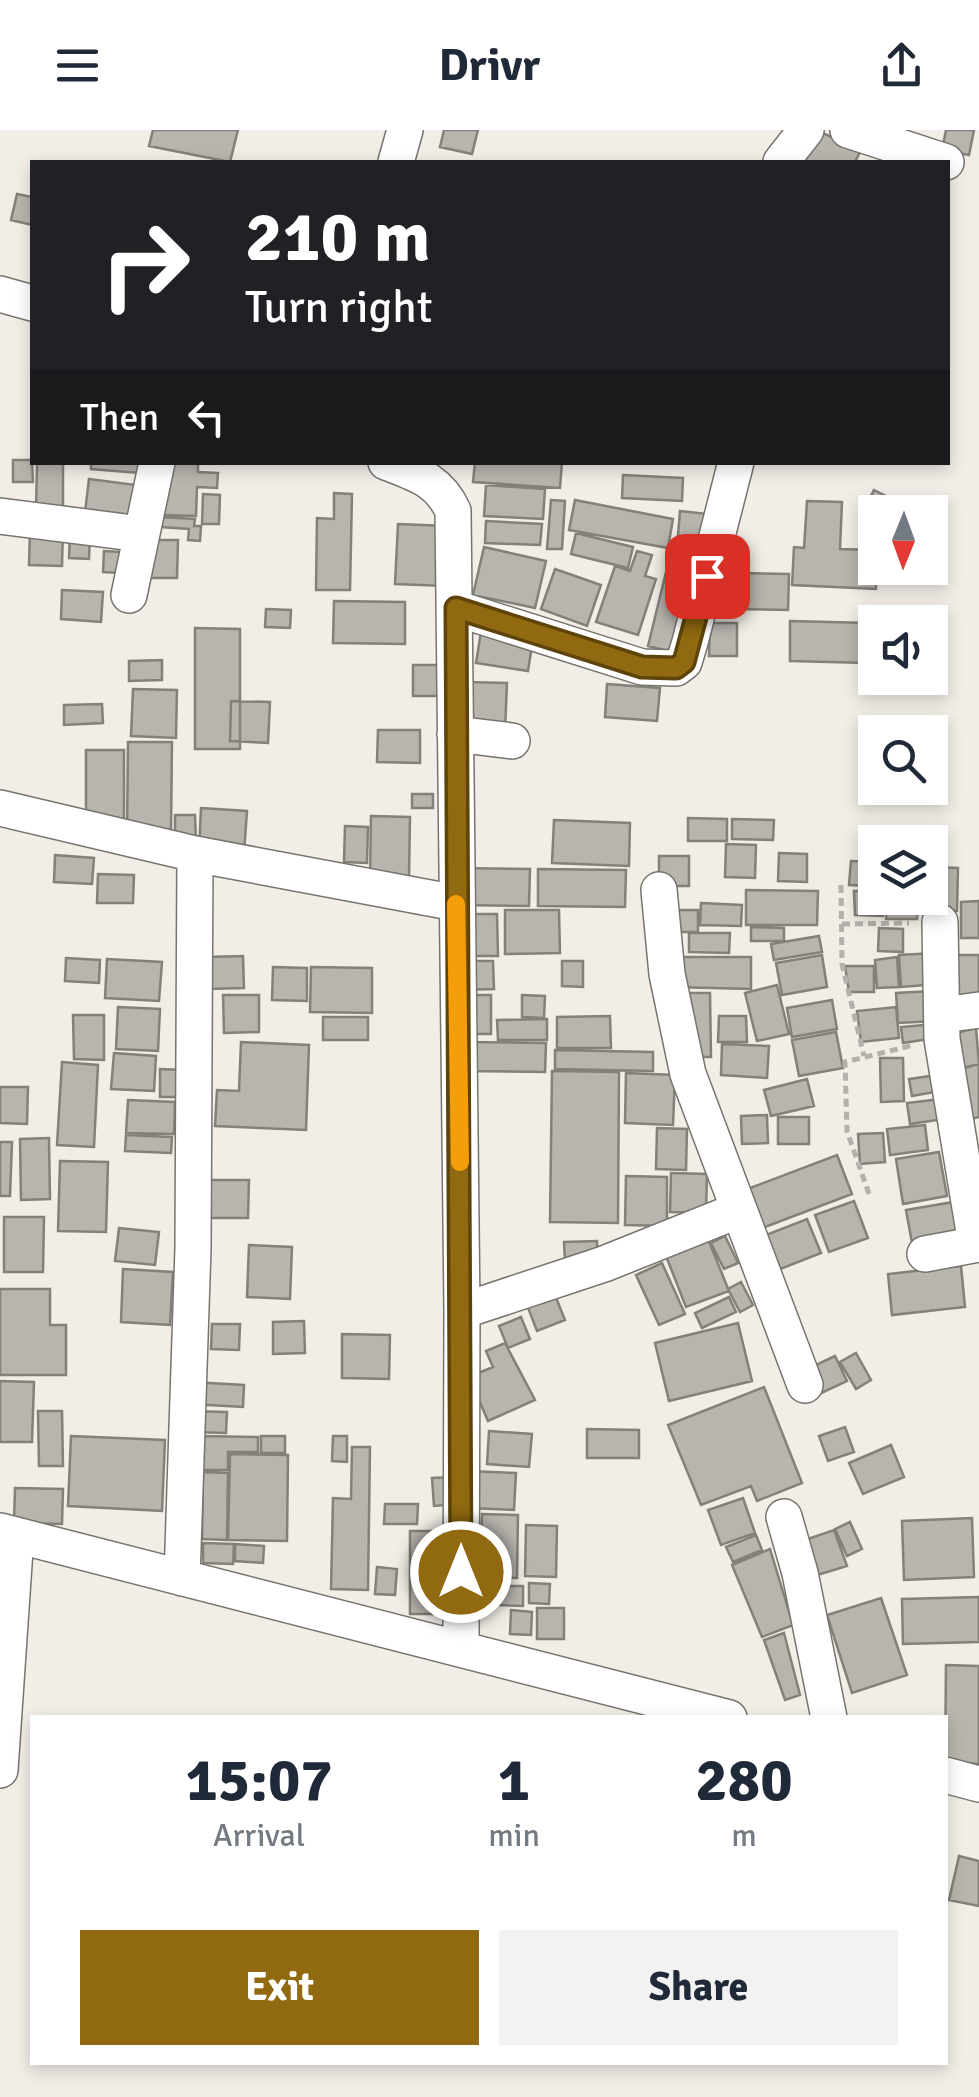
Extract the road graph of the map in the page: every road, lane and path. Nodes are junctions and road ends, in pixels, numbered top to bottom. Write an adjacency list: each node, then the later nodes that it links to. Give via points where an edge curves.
1 (405, 130): 4 (street)
2 (806, 130): 5 (street)
3 (848, 130): 6 (street)
4 (397, 160)
5 (782, 160)
6 (938, 160)
7 (950, 164): 8 (street)
8 (979, 172)
9 (0, 294): 10 (street)
10 (30, 302)
11 (156, 465): 15 (street)
12 (394, 465): 17 (street, via 444,491 453,511)
13 (735, 465): 17 (street, via 690,642 676,668 642,667)
14 (0, 516): 15 (street)
15 (141, 534): 16 (street)
16 (129, 595)
17 (456, 608): 18 (street)
18 (455, 734): 19 (street); 24 (street)
19 (512, 742)
20 (0, 808): 21 (street)
21 (195, 854): 24 (street); 38 (street, via 193,1248)
22 (841, 884): 26 (path)
23 (659, 890): 31 (street, via 666,974 688,1074)
24 (456, 903): 34 (street)
25 (940, 922): 26 (path); 28 (street)
26 (842, 924): 29 (path, via 842,964)
27 (979, 1010): 28 (street)
28 (942, 1027): 29 (path); 32 (street)
29 (864, 1056): 30 (path, via 845,1062 847,1131)
30 (869, 1194)
31 (739, 1210): 34 (street); 35 (street)
32 (977, 1244): 33 (street)
33 (925, 1254)
34 (462, 1311): 39 (street)
35 (805, 1386)
36 (784, 1516): 41 (street)
37 (8, 1533): 38 (street); 42 (street)
38 (182, 1578): 39 (street)
39 (461, 1646): 40 (street)
40 (718, 1715)
41 (828, 1715)
42 (0, 1770)
43 (948, 1776): 44 (street)
44 (979, 1784)

